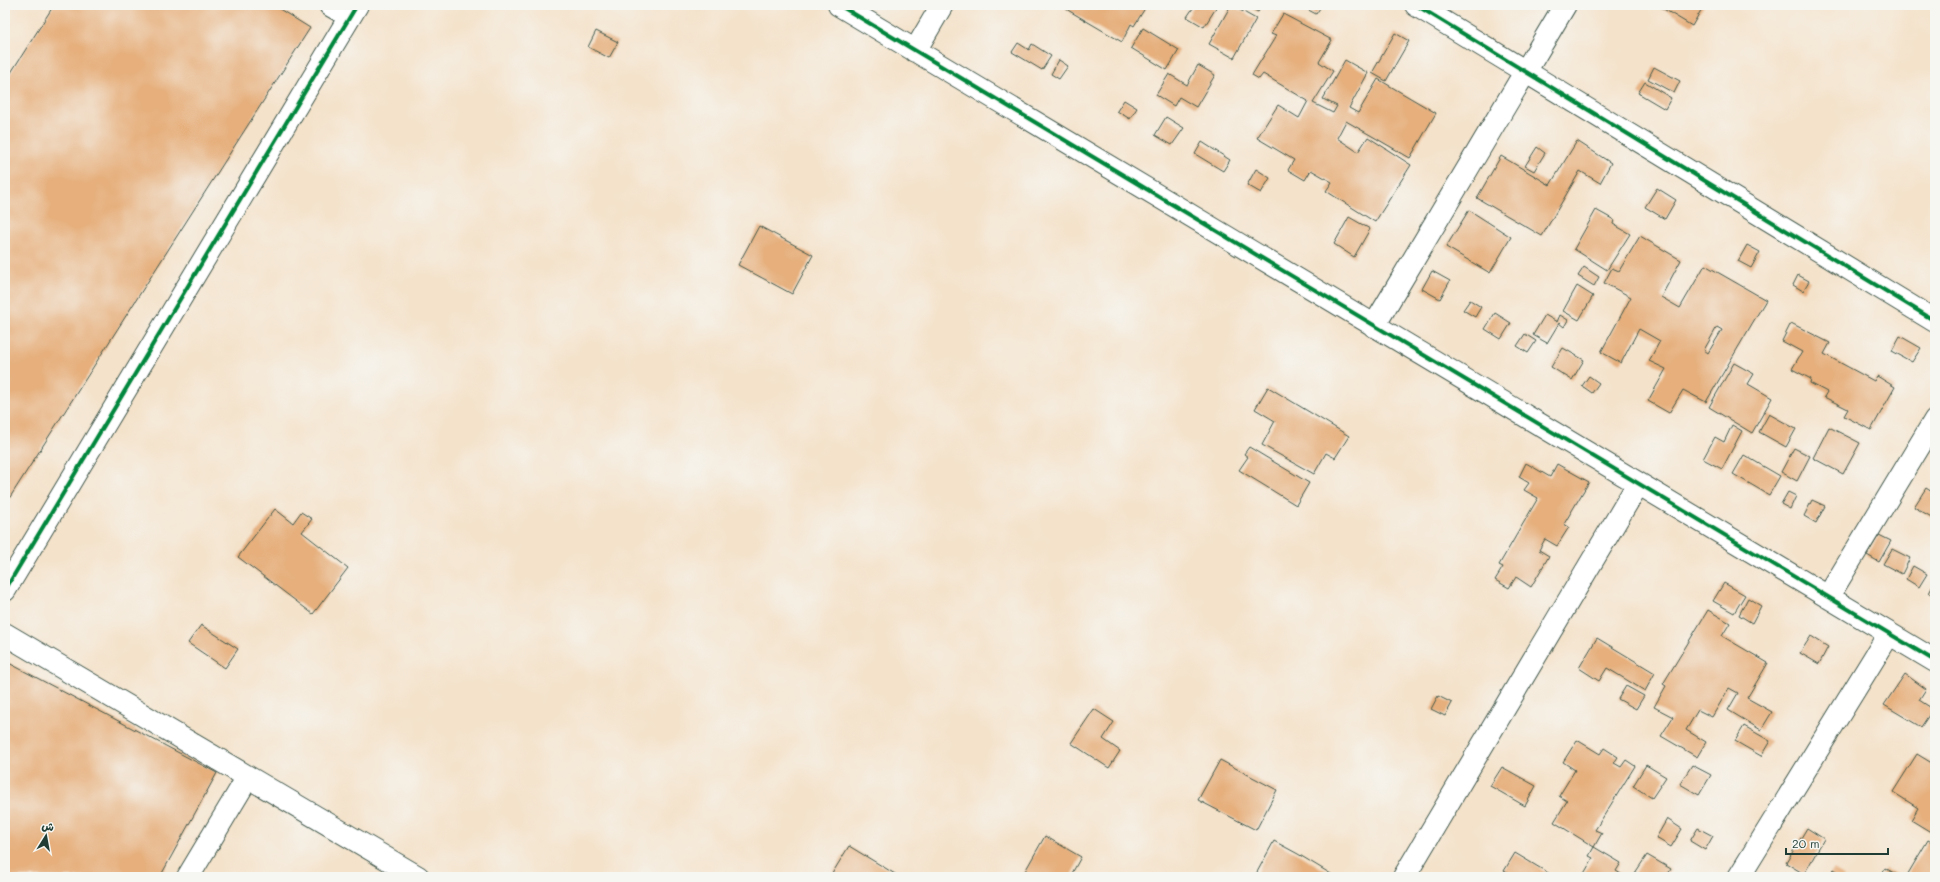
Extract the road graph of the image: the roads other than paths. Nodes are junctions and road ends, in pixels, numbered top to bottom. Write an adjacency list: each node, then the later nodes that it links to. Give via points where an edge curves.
1 (330, 5): 6 (street)
2 (839, 5): 7 (street)
3 (942, 5): 7 (street)
4 (1416, 5): 8 (street)
5 (1566, 5): 8 (street)
6 (353, 11): 13 (street)
7 (915, 51): 10 (street)
8 (1526, 72): 9 (street); 10 (street)
9 (1935, 321)
10 (1374, 326): 12 (street)
11 (1935, 420): 14 (street)
12 (1638, 484): 14 (street); 21 (street)
13 (5, 590)
14 (1828, 597): 16 (street)
15 (5, 634): 18 (street)
16 (1889, 634): 17 (street); 22 (street)
17 (1935, 661)
18 (248, 777): 19 (street); 20 (street)
19 (188, 877)
20 (418, 877)
21 (1404, 877)
22 (1740, 877)

